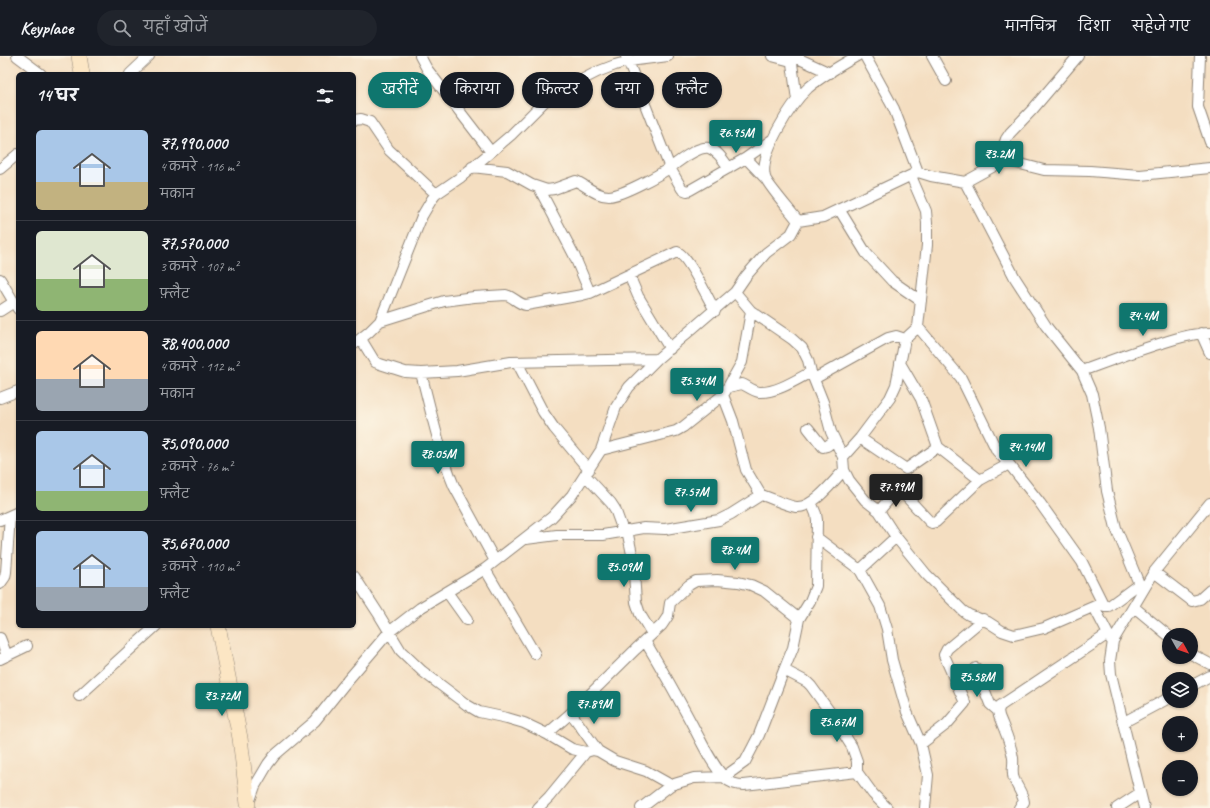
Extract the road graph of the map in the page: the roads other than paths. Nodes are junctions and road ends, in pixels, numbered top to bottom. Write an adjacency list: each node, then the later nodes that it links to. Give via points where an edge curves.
1 (17, 56): 15 (street)
2 (79, 56): 16 (main road)
3 (90, 56): 17 (main road)
4 (149, 56): 18 (street)
5 (420, 56): 25 (street)
6 (668, 56): 13 (street)
7 (772, 56): 12 (street)
8 (857, 56): 19 (street)
9 (866, 56): 35 (street, via 894,109)
10 (932, 56): 20 (street)
11 (1078, 56): 29 (street, via 1010,132 1004,145)
12 (792, 58): 19 (street); 21 (street)
13 (627, 59): 25 (street, via 548,98); 32 (street)
14 (1203, 60): 24 (street, via 1198,107)
15 (38, 72)
16 (82, 72)
17 (91, 72)
18 (132, 72)
19 (830, 73): 21 (street)
20 (946, 81)
21 (797, 100): 23 (street)
22 (356, 120): 39 (street, via 370,122 389,150)
23 (773, 139): 28 (street); 36 (street, via 766,158)
24 (1210, 142)
25 (491, 152): 31 (street)
26 (0, 156): 30 (street)
27 (16, 156): 30 (street)
28 (746, 158): 33 (street); 36 (street)
29 (1005, 160): 34 (street, via 1044,170 1140,175); 37 (street)
30 (4, 166)
31 (472, 167): 38 (street, via 507,171); 39 (street)
32 (670, 168): 33 (street, via 694,152 710,148); 33 (street, via 682,189 687,191); 38 (street, via 614,195 602,195 576,181 554,189)
33 (729, 168)
34 (1210, 168)
35 (915, 174): 37 (street); 40 (street); 46 (street, via 927,223)
36 (765, 178): 41 (street)
37 (965, 182): 61 (street, via 1015,278 1046,326)
38 (539, 188): 45 (street, via 574,255)
39 (436, 194): 51 (street, via 422,216)
40 (839, 209): 41 (street, via 823,217); 46 (street, via 866,253 892,281)
41 (798, 221): 44 (street, via 792,234 766,253)
42 (629, 274): 45 (street); 49 (street, via 674,253 681,253); 56 (street, via 638,296)
43 (1, 284): 47 (street)
44 (735, 292): 49 (street); 50 (street)
45 (590, 293): 51 (street, via 526,304 520,304 506,295 455,300)
46 (921, 302): 52 (street)
47 (16, 305): 48 (street)
48 (0, 311)
49 (715, 311): 56 (street)
50 (751, 311): 63 (street, via 792,338 802,348); 64 (street, via 742,362)
51 (380, 320): 55 (street)
52 (918, 327): 54 (street); 73 (street, via 961,378 997,451)
53 (1205, 333): 57 (street); 61 (street, via 1141,350)
54 (905, 339): 60 (street); 63 (street, via 896,336 888,338)
55 (358, 342): 62 (street, via 380,364 405,372)
56 (670, 349): 58 (street)
57 (1210, 353)
58 (657, 360): 59 (street); 71 (street, via 629,387 616,407)
59 (517, 362): 62 (street, via 457,371); 75 (street, via 543,412)
60 (900, 363): 68 (street, via 896,385 890,398); 70 (street, via 921,399)
61 (1082, 371): 93 (street, via 1092,394 1099,428 1106,491 1116,528)
62 (421, 373): 87 (street, via 449,475)
63 (812, 376): 64 (street, via 758,392 742,384); 69 (street)
64 (726, 391): 71 (street, via 676,431); 77 (street, via 746,470)
65 (16, 392): 66 (street)
66 (0, 398)
67 (808, 428): 69 (street, via 823,447)
68 (860, 438): 70 (street, via 906,469); 72 (street)
69 (835, 440): 72 (street)
70 (938, 447): 76 (street)
71 (601, 450): 75 (street)
72 (843, 457): 74 (street)
73 (1009, 464): 76 (street); 96 (street, via 1082,562)
74 (844, 470): 78 (street); 80 (street, via 865,500)
75 (587, 472): 83 (street, via 615,509); 86 (street, via 572,495 552,517)
76 (980, 480): 80 (street, via 936,522 930,522 900,490 896,491)
77 (761, 495): 78 (street, via 797,507); 83 (street, via 719,520 665,528)
78 (811, 502): 84 (street, via 817,520)
79 (1210, 503): 90 (street)
80 (879, 511): 85 (street)
81 (14, 514): 82 (street); 92 (street, via 5,577)
82 (0, 520)
83 (625, 530): 86 (street, via 594,536 557,535); 105 (street, via 633,559 636,602)
84 (816, 537): 89 (street); 98 (street, via 816,586)
85 (896, 537): 89 (street); 99 (street, via 926,574 964,612 969,616)
86 (526, 538): 87 (street)
87 (495, 561): 88 (street)
88 (485, 569): 95 (street); 110 (street)
89 (860, 570): 124 (street, via 880,606 903,700)
90 (1154, 572): 93 (street); 94 (street, via 1192,601 1200,599)
91 (356, 579): 104 (street)
92 (0, 584)
93 (1140, 588): 96 (street, via 1109,606); 97 (street)
94 (1210, 590)
95 (447, 592): 100 (street); 104 (street, via 420,608)
96 (1098, 605): 99 (street, via 1044,628 1014,635); 107 (street)
97 (1134, 607): 103 (street); 107 (street)
98 (798, 619): 105 (street, via 751,585 717,580 696,581 670,603 666,620); 115 (street, via 793,648)
99 (983, 619): 124 (street, via 947,649 944,655 965,703 947,724)
100 (467, 620)
101 (154, 628): 118 (street)
102 (218, 628): 132 (main road, via 240,738)
103 (1162, 630)
104 (389, 632): 123 (street, via 401,651 422,671 467,706 479,712 524,723); 132 (street, via 315,721 275,755 255,786)
105 (652, 634): 108 (street)
106 (0, 638): 111 (street)
107 (1110, 638): 120 (street, via 1001,704); 122 (street, via 1111,674)
108 (644, 642): 121 (street); 128 (street)
109 (27, 646): 111 (street)
110 (535, 654)
111 (4, 657)
112 (1198, 658): 113 (street)
113 (1210, 664)
114 (976, 668): 120 (street, via 990,704)
115 (784, 670): 127 (street, via 807,682 832,715 852,747 857,761); 128 (street, via 759,735 745,762)
116 (1210, 676): 117 (street)
117 (1198, 682)
118 (79, 696)
119 (1162, 702): 122 (street)
120 (998, 711): 131 (street, via 1012,750 1012,773 1023,797)
121 (571, 713): 123 (street); 125 (street)
122 (1124, 722): 130 (street)
123 (547, 734): 126 (street, via 572,749)
124 (921, 744): 136 (street, via 928,775)
125 (598, 751): 126 (street); 129 (street, via 615,761 646,771)
126 (586, 752): 133 (street)
127 (857, 772): 128 (street, via 744,786 731,783); 135 (street)
128 (724, 778): 129 (street, via 694,778)
129 (671, 785): 134 (street)
130 (1140, 793): 137 (street); 138 (street)
131 (1024, 806)
132 (249, 807)
133 (538, 808)
134 (641, 808)
135 (887, 808)
136 (925, 808)
137 (1117, 808)
138 (1144, 808)

